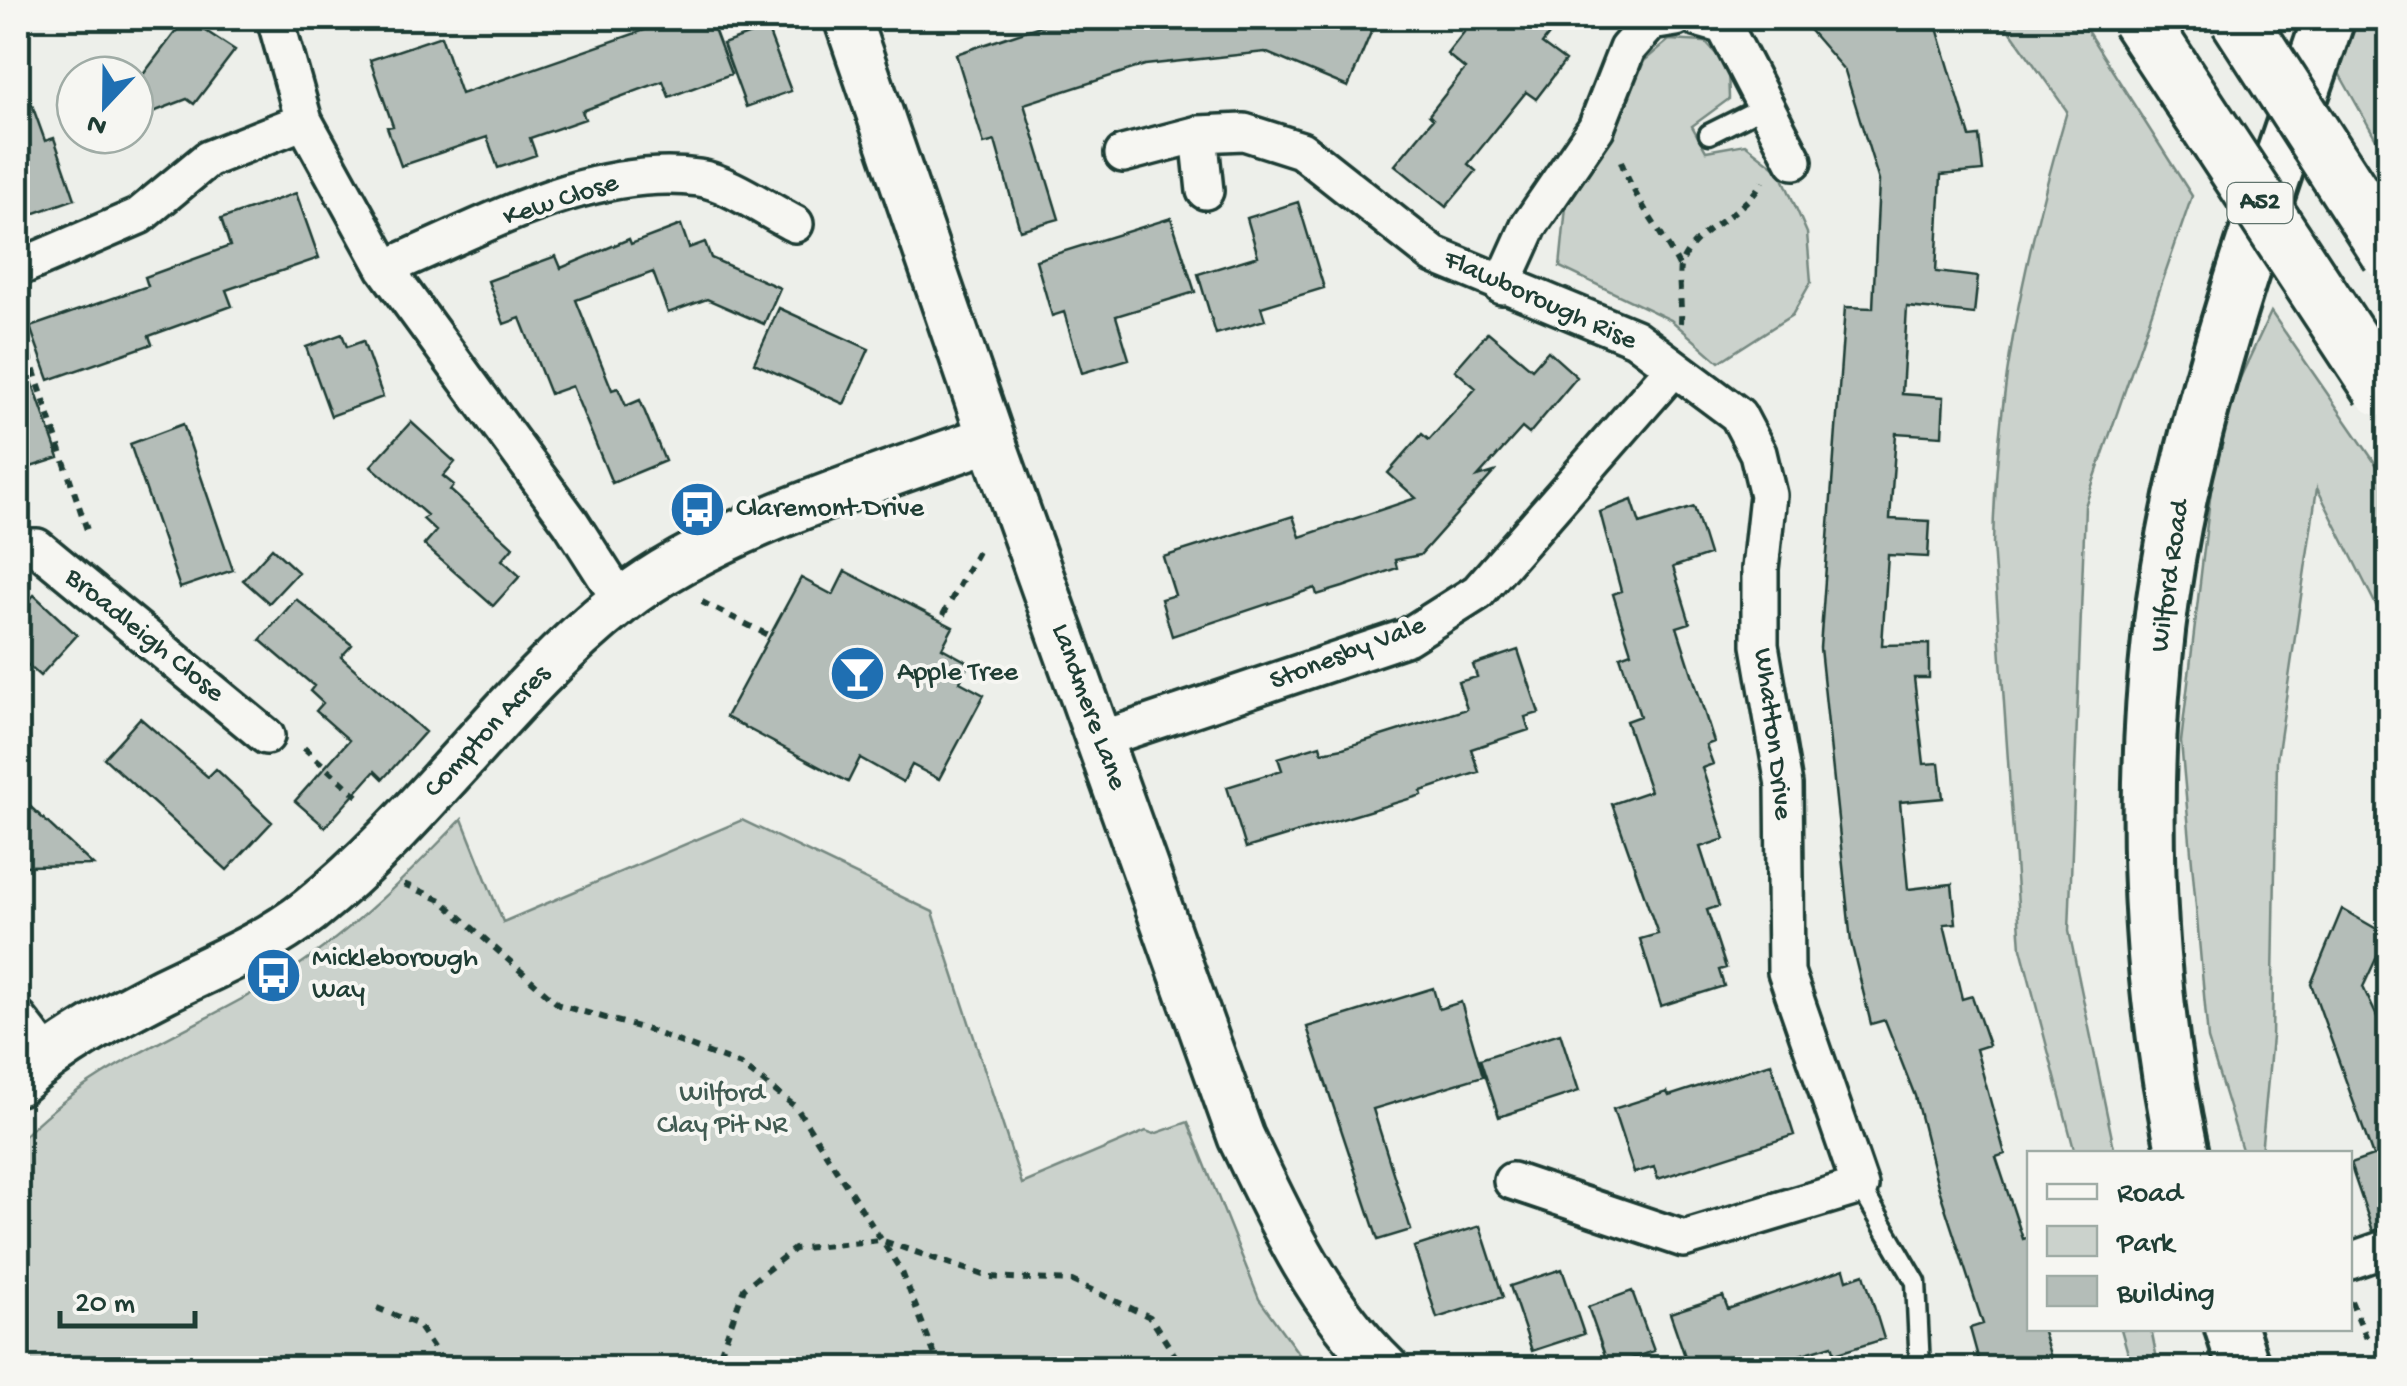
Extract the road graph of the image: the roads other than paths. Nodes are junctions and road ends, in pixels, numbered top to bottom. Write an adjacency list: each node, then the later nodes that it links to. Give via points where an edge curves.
1 (275, 18): 9 (street)
2 (848, 18): 22 (street, Landmere Lane)
3 (1676, 18): 19 (street, via 1651,22 1626,48 1596,128 1530,226)
4 (1696, 18): 8 (street, via 1724,26)
5 (2138, 18): 21 (highway, A52, bridge)
6 (2238, 18): 16 (highway, bridge)
7 (2328, 18): 29 (main road, Wilford Road, via 2190,457 2159,647 2150,940)
8 (1765, 106): 11 (lane); 13 (street)
9 (304, 120): 17 (street, via 208,159 139,216); 18 (street)
10 (1199, 134): 12 (street, Flawborough Rise); 14 (street); 19 (street, Flawborough Rise, via 1244,132 1301,150 1434,255)
11 (1708, 134)
12 (1123, 154)
13 (1791, 156)
14 (1206, 191)
15 (795, 224): 18 (street, Kew Close, via 702,178 604,182)
16 (2390, 254)
17 (18, 268)
18 (386, 268): 24 (street)
19 (1502, 286): 20 (street, Flawborough Rise, via 1596,319)
20 (1674, 368): 26 (street, Stonesby Vale, via 1478,592 1434,622 1407,637); 31 (street, Whatton Drive, via 1738,416 1762,467 1768,495 1760,645 1784,786 1786,972)
21 (2381, 388)
22 (992, 438): 24 (street, Compton Acres, via 814,503 678,563); 26 (street, Landmere Lane)
23 (18, 547): 25 (street, Broadleigh Close, via 37,547)
24 (622, 601): 28 (street, Compton Acres, via 556,658 386,842 307,913)
25 (266, 736)
26 (1099, 740): 35 (street, Landmere Lane, via 1242,1137 1291,1243 1356,1341)
27 (18, 1018): 28 (street)
28 (33, 1069)
29 (2183, 1151)
30 (1512, 1181): 31 (street, via 1684,1239)
31 (1860, 1186): 36 (lane, via 1916,1282)
32 (2390, 1248): 33 (street)
33 (2352, 1260)
34 (2232, 1331): 37 (main road)
35 (1385, 1368)
36 (1920, 1368)
37 (2244, 1368)

